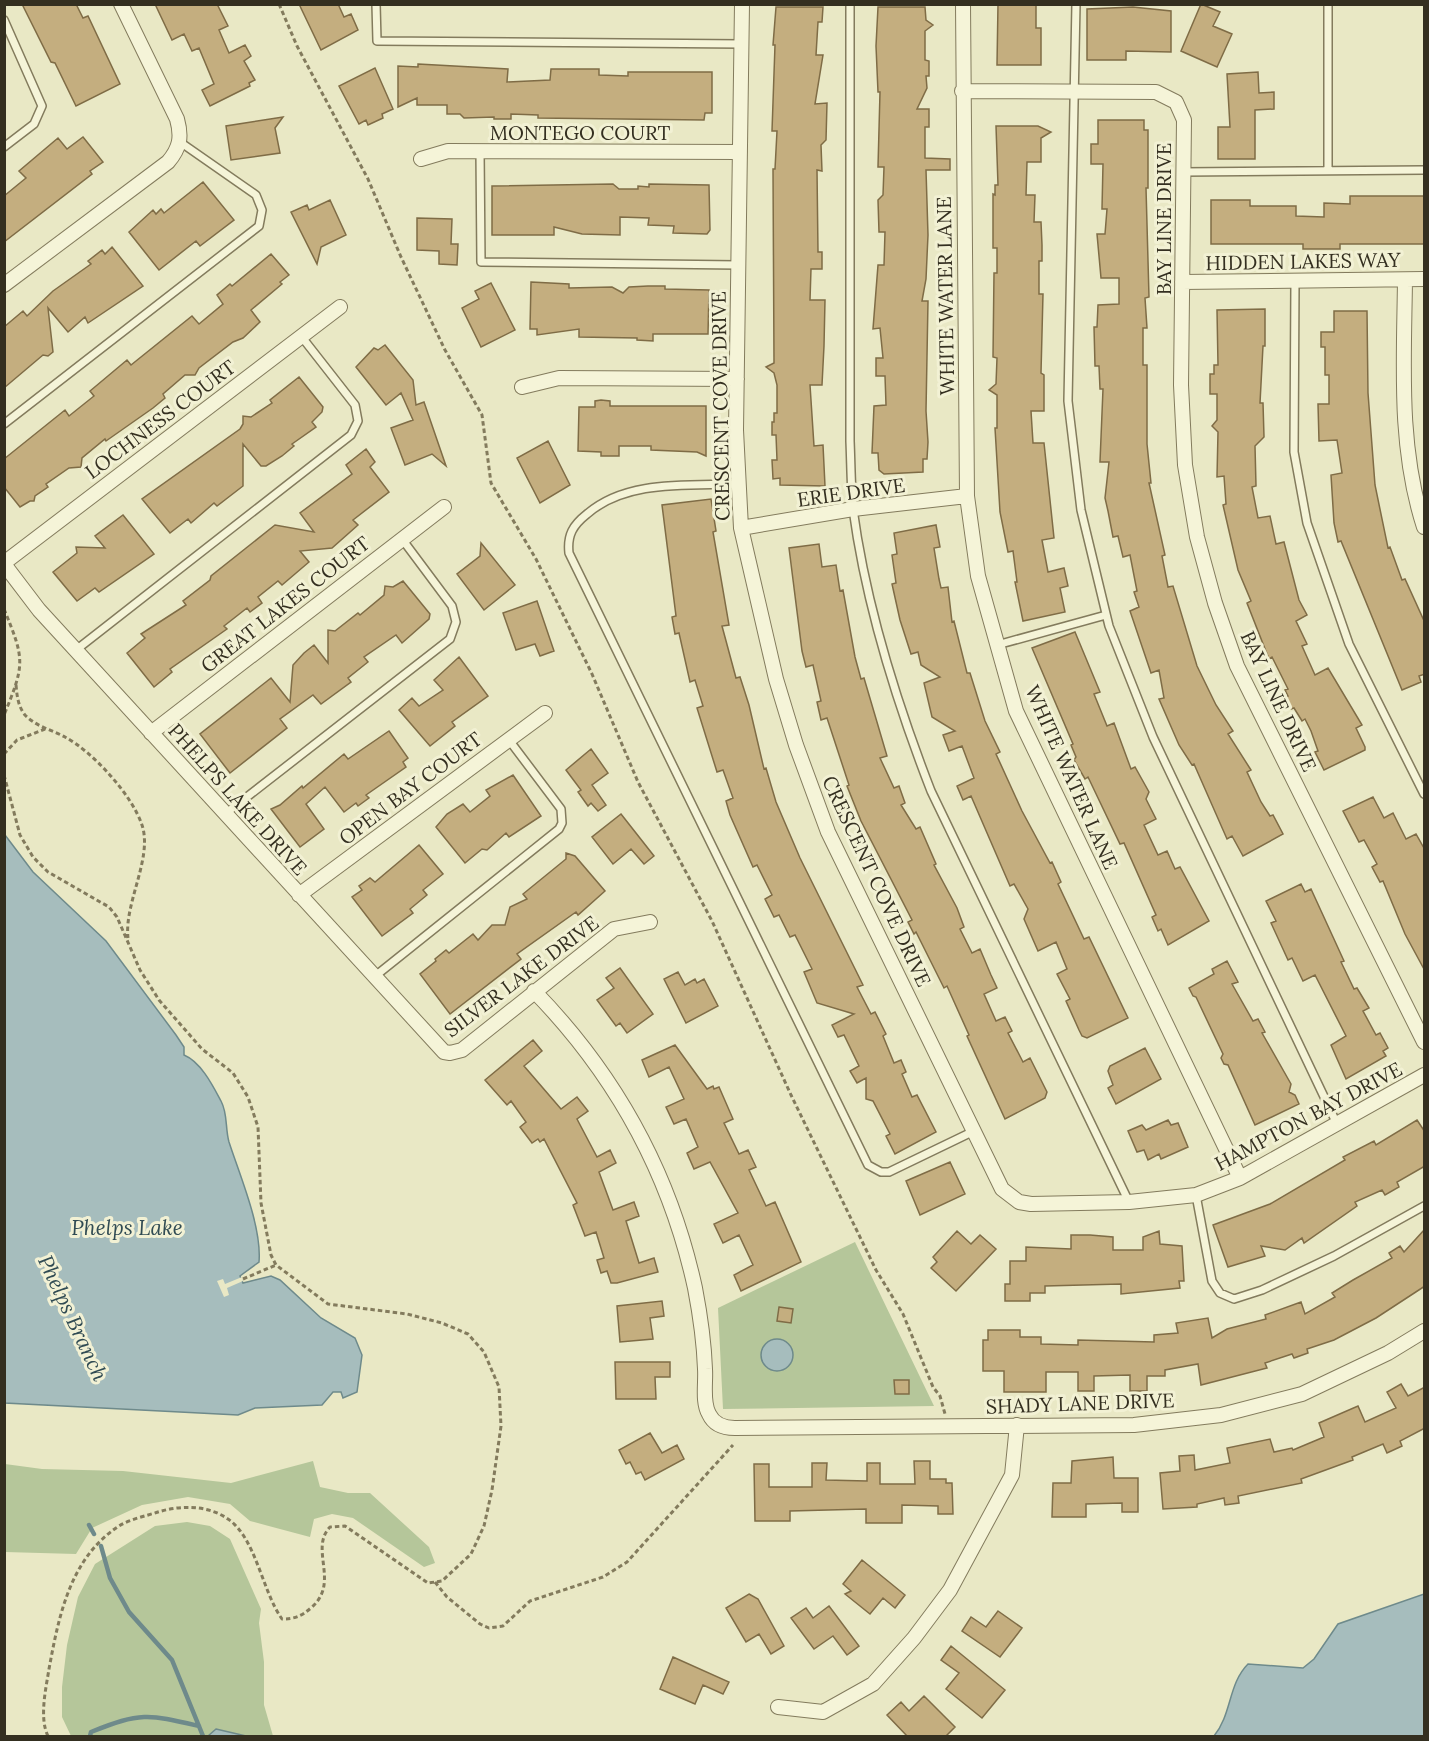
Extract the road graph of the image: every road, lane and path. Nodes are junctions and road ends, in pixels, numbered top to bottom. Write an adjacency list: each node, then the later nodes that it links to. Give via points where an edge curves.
1 (121, 4): 13 (street, via 177,119)
2 (279, 4): 73 (path, via 368,179 445,350 482,415 491,483 536,559 592,674 638,782 688,872 796,1106 876,1270 903,1314 940,1396)
3 (376, 4): 10 (lane, via 377,41)
4 (742, 4): 10 (street, CRESCENT COVE DRIVE)
5 (850, 4): 35 (lane, via 850,441)
6 (963, 4): 11 (street, WHITE WATER LANE)
7 (1076, 4): 12 (lane)
8 (1328, 4): 19 (lane)
9 (4, 20): 14 (lane, via 42,106 34,124)
10 (742, 44): 16 (street, CRESCENT COVE DRIVE)
11 (962, 91): 12 (street); 33 (street, WHITE WATER LANE)
12 (1074, 92): 20 (street, BAY LINE DRIVE, via 1156,93 1176,102 1184,120); 41 (lane, via 1068,401 1081,510)
13 (180, 142): 26 (street, via 168,162); 31 (lane, via 256,195 262,210 259,226)
14 (4, 147)
15 (480, 151): 16 (street, MONTEGO COURT); 17 (street, MONTEGO COURT, via 448,151); 21 (lane, via 481,262)
16 (740, 152): 21 (street, CRESCENT COVE DRIVE)
17 (421, 159)
18 (1425, 170): 19 (lane)
19 (1328, 171): 20 (lane)
20 (1183, 172): 25 (street, BAY LINE DRIVE)
21 (738, 265): 29 (street, CRESCENT COVE DRIVE)
22 (1425, 279): 23 (street, HIDDEN LAKES WAY)
23 (1405, 280): 24 (street, HIDDEN LAKES WAY); 36 (street, via 1403,398 1413,493)
24 (1295, 281): 25 (street, HIDDEN LAKES WAY); 52 (lane, via 1294,452 1307,524 1349,644)
25 (1182, 282): 59 (street, BAY LINE DRIVE, via 1185,465 1197,537 1215,603 1237,666)
26 (4, 285)
27 (340, 307): 28 (street, LOCHNESS COURT)
28 (301, 336): 39 (street, LOCHNESS COURT); 43 (lane, via 355,405 357,421 351,435)
29 (737, 379): 30 (street, via 559,378); 32 (street, CRESCENT COVE DRIVE)
30 (522, 387)
31 (4, 424)
32 (739, 484): 37 (street, CRESCENT COVE DRIVE); 63 (lane, via 620,493 599,503 573,528 569,553 868,1165 889,1172)
33 (967, 496): 35 (street, ERIE DRIVE); 42 (street, WHITE WATER LANE, via 978,576)
34 (444, 507): 38 (street, GREAT LAKES COURT)
35 (854, 509): 37 (street, ERIE DRIVE); 66 (lane, via 878,630 904,721 931,791)
36 (1425, 527)
37 (741, 528): 63 (street, CRESCENT COVE DRIVE, via 776,679 828,832)
38 (402, 539): 48 (street, GREAT LAKES COURT); 53 (lane, via 452,606 456,622 450,639)
39 (4, 563): 43 (street, PHELPS LAKE DRIVE, via 39,610)
40 (4, 609): 44 (path, via 21,648)
41 (1107, 615): 42 (lane); 62 (lane, via 1153,737)
42 (997, 645): 64 (street, WHITE WATER LANE, via 1016,711)
43 (76, 650): 48 (street, PHELPS LAKE DRIVE)
44 (16, 685): 46 (path); 47 (path, via 27,717)
45 (545, 713): 49 (street, OPEN BAY COURT)
46 (4, 715)
47 (47, 729): 50 (path, via 17,740); 56 (path, via 66,737 111,777 141,823 143,844 126,924)
48 (151, 733): 53 (street, PHELPS LAKE DRIVE)
49 (509, 740): 54 (street, OPEN BAY COURT); 57 (lane, via 561,809 559,829)
50 (4, 754)
51 (4, 775): 56 (path, via 21,835 33,857 48,872 109,907)
52 (1425, 794)
53 (225, 814): 54 (street, PHELPS LAKE DRIVE)
54 (300, 895): 57 (street, PHELPS LAKE DRIVE)
55 (650, 922): 58 (street, SILVER LAKE DRIVE, via 614,929)
56 (128, 942): 69 (path, via 159,1000 202,1049 233,1073 248,1097 258,1126 260,1194 268,1244)
57 (374, 977): 60 (street, PHELPS LAKE DRIVE, via 439,1048)
58 (534, 991): 60 (street, SILVER LAKE DRIVE, via 462,1050); 73 (street, SHADY LANE DRIVE, via 602,1071 654,1162 689,1263 702,1333 705,1404 712,1420 727,1428)
59 (1425, 1042)
60 (450, 1053)
61 (1425, 1075): 62 (street, HAMPTON BAY DRIVE)
62 (1338, 1125): 64 (street, HAMPTON BAY DRIVE)
63 (974, 1131): 67 (street, CRESCENT COVE DRIVE, via 1002,1189 1019,1202)
64 (1240, 1178): 65 (street, HAMPTON BAY DRIVE)
65 (1196, 1195): 66 (street, HAMPTON BAY DRIVE); 68 (lane, via 1212,1281 1220,1293 1234,1299 1334,1256)
66 (1129, 1202): 67 (street, HAMPTON BAY DRIVE)
67 (1030, 1204)
68 (1425, 1206)
69 (276, 1265): 70 (path); 75 (path, via 328,1304 407,1314 442,1323 468,1334 484,1352 499,1387 501,1426 492,1490 484,1526 471,1554 452,1574)
70 (243, 1279)
71 (1425, 1331): 72 (street, SHADY LANE DRIVE, via 1302,1394 1221,1415 1134,1425)
72 (1017, 1425): 73 (street, SHADY LANE DRIVE); 76 (street, via 1007,1484 950,1590 914,1638 873,1684 823,1713)
73 (945, 1426)
74 (733, 1445): 75 (path, via 627,1562 603,1577 530,1601 503,1626 489,1628 480,1624)
75 (435, 1582): 77 (path, via 413,1576 345,1526 330,1527 324,1534 324,1590 318,1602 294,1619 282,1619 244,1537 229,1520 203,1508 169,1509 121,1525 100,1540 80,1566 60,1612 44,1717)
76 (778, 1707)
77 (48, 1737)

